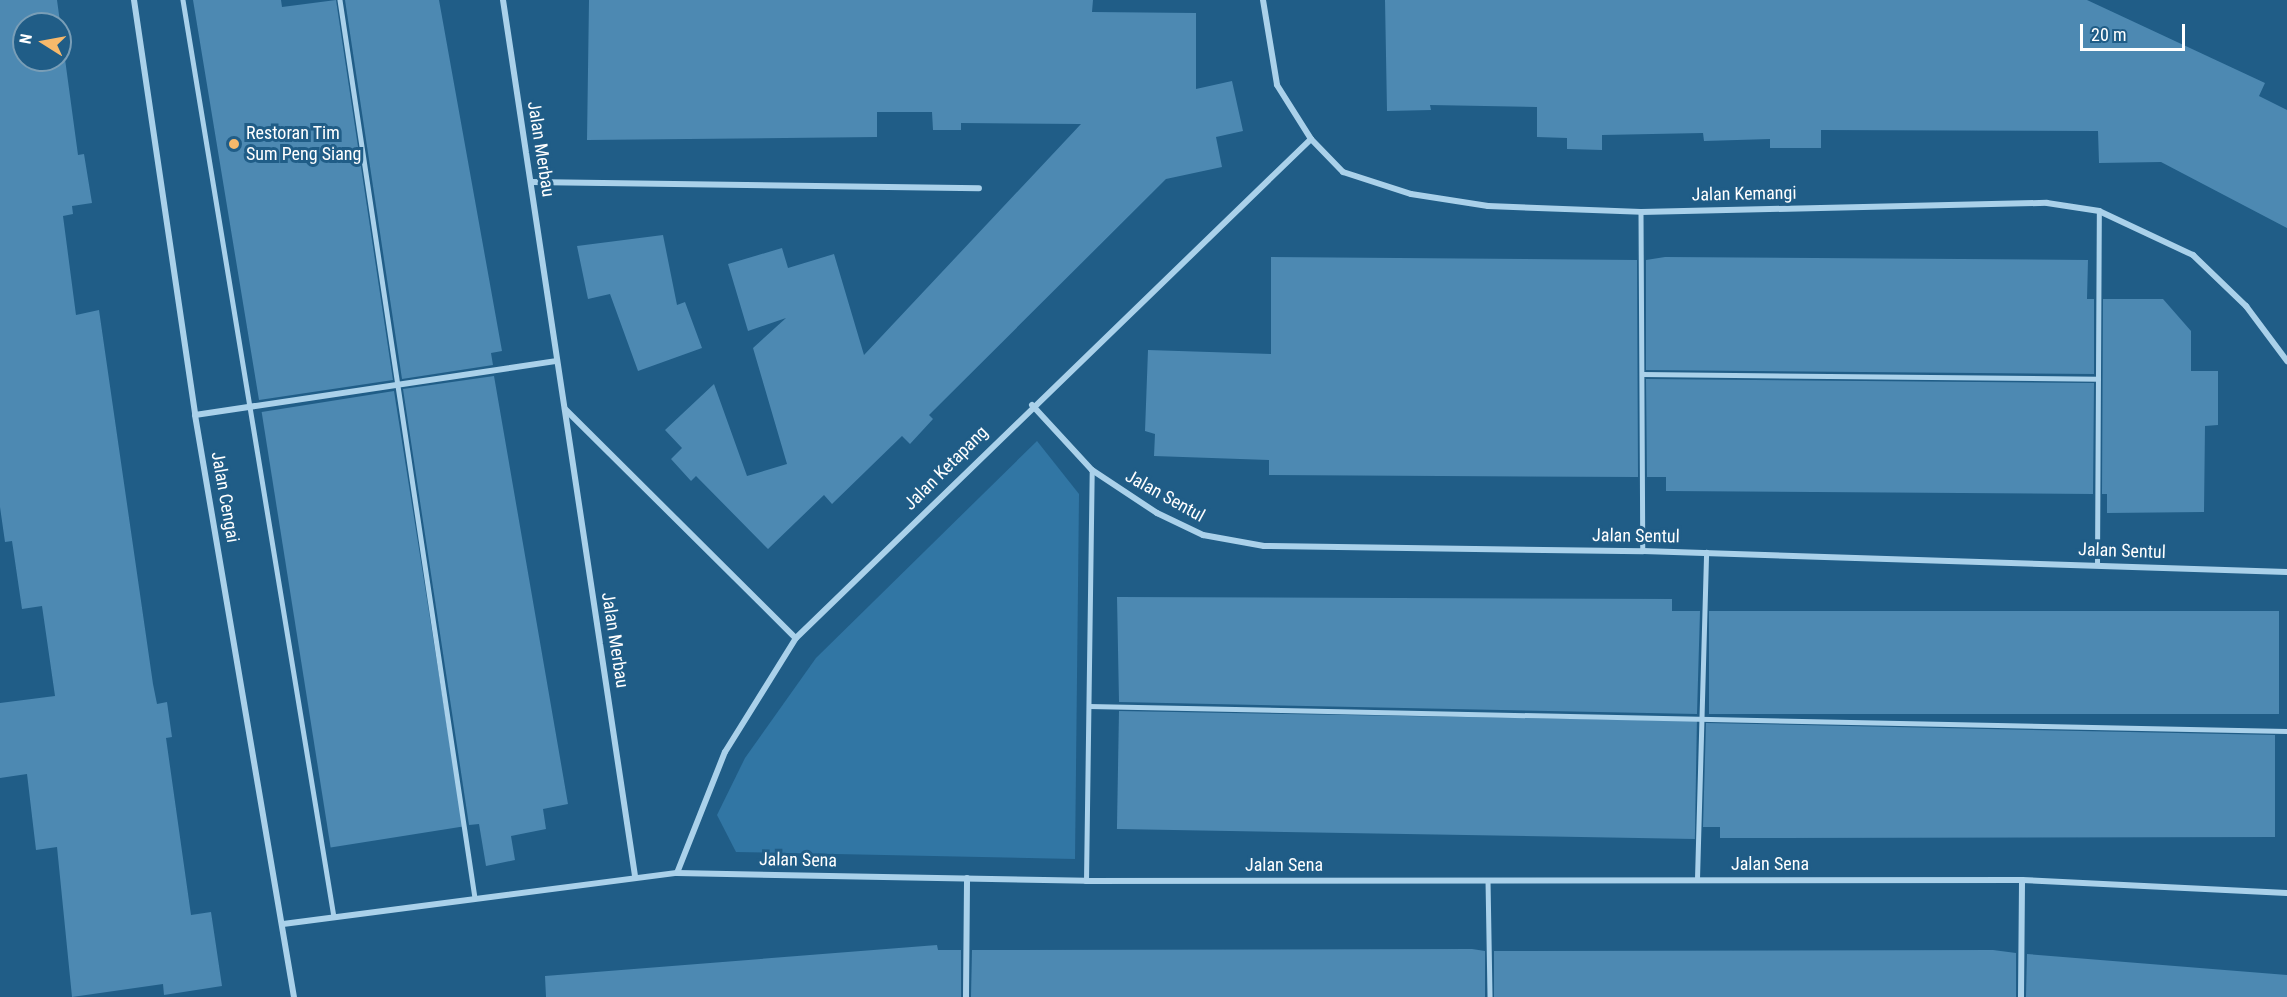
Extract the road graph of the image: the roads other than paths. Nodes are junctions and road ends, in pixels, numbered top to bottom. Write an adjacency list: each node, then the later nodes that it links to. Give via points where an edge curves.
1 (134, 0): 19 (street, Jalan Cengai)
2 (183, 0): 17 (lane)
3 (340, 0): 15 (lane)
4 (503, 0): 7 (street, Jalan Merbau)
5 (1263, 0): 6 (street, Jalan Kemangi, via 1277,85)
6 (1311, 139): 10 (street, Jalan Kemangi, via 1343,172 1411,195 1488,206); 16 (street, Jalan Ketapang)
7 (531, 182): 8 (street); 11 (street, Jalan Merbau)
8 (979, 188)
9 (2099, 211): 10 (street, Jalan Kemangi, via 2047,203); 12 (street, Jalan Kemangi, via 2193,255 2246,306); 14 (lane)
10 (1641, 212): 13 (lane)
11 (557, 361): 15 (street); 18 (street, Jalan Merbau)
12 (2287, 361)
13 (1642, 374): 14 (lane); 21 (lane)
14 (2098, 379): 23 (lane)
15 (400, 384): 17 (street); 37 (lane)
16 (1032, 405): 20 (street, Jalan Sentul); 25 (street, Jalan Ketapang)
17 (247, 407): 19 (street); 38 (lane)
18 (565, 408): 25 (street); 30 (street, Jalan Merbau)
19 (195, 415): 39 (street, Jalan Cengai)
20 (1092, 470): 21 (street, Jalan Sentul, via 1157,513 1203,535 1264,546); 26 (lane)
21 (1643, 551): 22 (street, Jalan Sentul)
22 (1707, 552): 23 (street, Jalan Sentul); 27 (lane)
23 (2097, 565): 24 (street, Jalan Sentul)
24 (2287, 572)
25 (796, 638): 29 (street, Jalan Ketapang, via 725,752)
26 (1089, 706): 27 (lane); 35 (lane)
27 (1702, 722): 28 (lane); 33 (lane)
28 (2287, 731)
29 (677, 873): 30 (street, Jalan Sena); 31 (street, Jalan Sena)
30 (635, 876): 37 (street, Jalan Sena)
31 (968, 878): 35 (street, Jalan Sena); 41 (street)
32 (1488, 879): 33 (street, Jalan Sena); 35 (street, Jalan Sena); 42 (lane)
33 (1697, 879): 34 (street, Jalan Sena)
34 (2022, 880): 36 (street, Jalan Sena); 43 (street)
35 (1086, 881)
36 (2287, 893)
37 (475, 898): 38 (street, Jalan Sena)
38 (334, 917): 39 (street, Jalan Sena)
39 (284, 924): 40 (street, Jalan Cengai)
40 (294, 997)
41 (966, 997)
42 (1490, 997)
43 (2021, 997)

